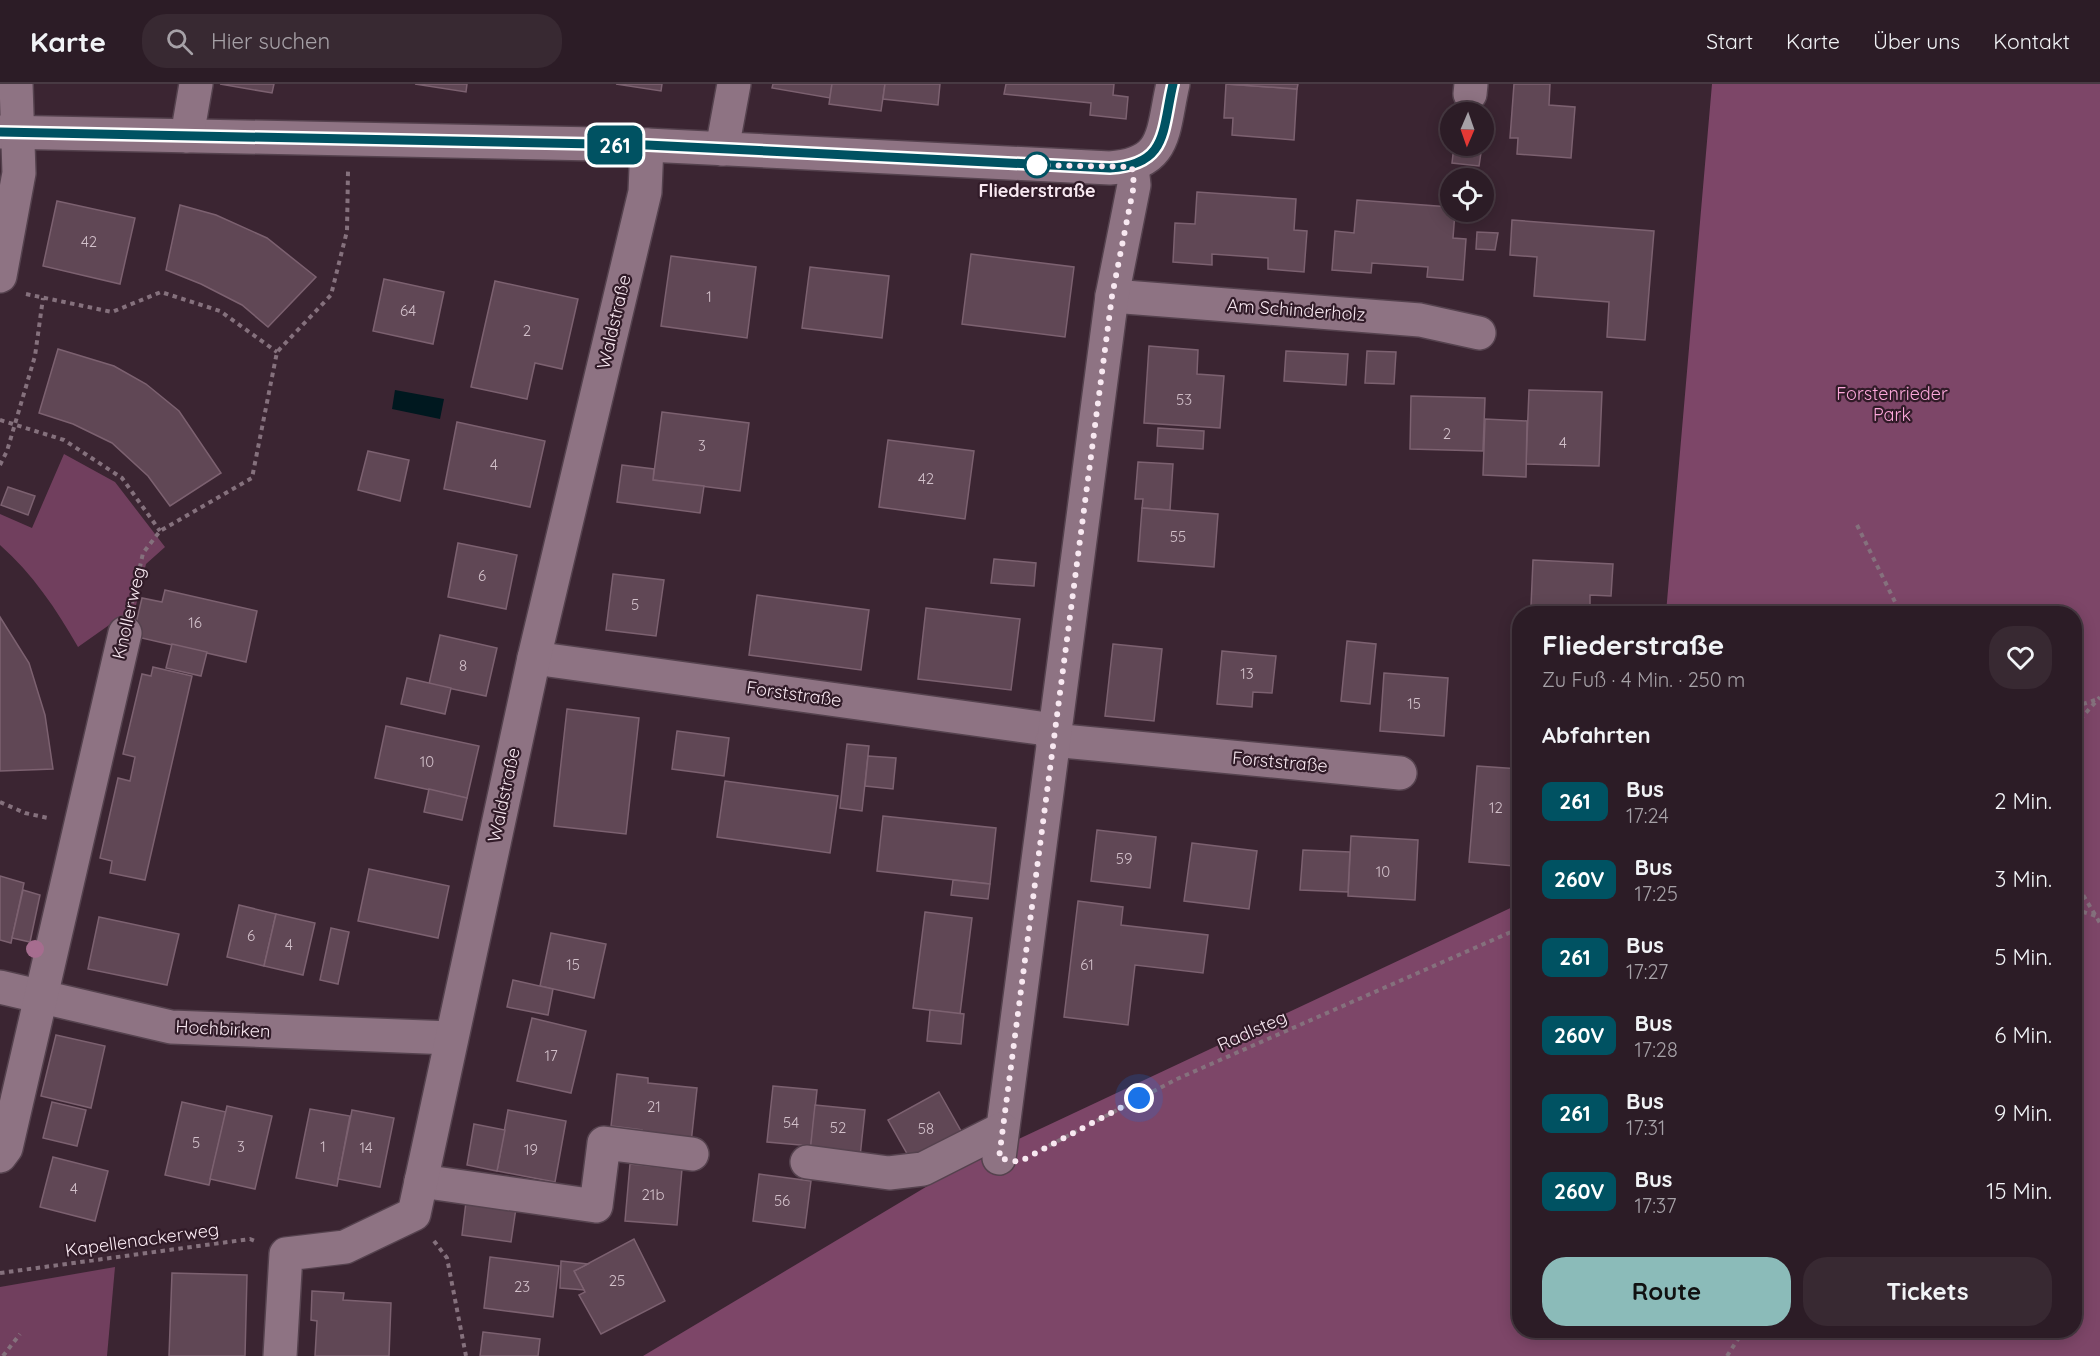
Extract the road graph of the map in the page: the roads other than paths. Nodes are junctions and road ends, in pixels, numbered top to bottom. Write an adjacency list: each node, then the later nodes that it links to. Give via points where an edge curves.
1 (16, 84): 5 (street)
2 (196, 84): 6 (street)
3 (734, 84): 8 (street)
4 (1173, 84): 9 (street, via 1160,142 1149,158)
5 (10, 132): 6 (street); 10 (street, via 20,173)
6 (187, 136): 7 (street)
7 (647, 145): 8 (street); 14 (street, Waldstraße, via 645,192)
8 (722, 149): 9 (street)
9 (1132, 167): 11 (street, via 1134,185)
10 (11, 285)
11 (1112, 296): 12 (street, Am Schinderholz, via 1420,320); 15 (street)
12 (1479, 333)
13 (125, 633): 18 (street, Knollerweg)
14 (534, 658): 15 (street, Forststraße); 19 (street, Waldstraße)
15 (1053, 735): 16 (street, Forststraße); 22 (street, via 1037,885 1000,1144 923,1169 889,1173)
16 (1400, 773)
17 (0, 987): 18 (street, Hochbirken)
18 (39, 997): 19 (street, Hochbirken, via 171,1027); 21 (street, Knollerweg, via 6,1148)
19 (451, 1038): 23 (street, Waldstraße)
20 (692, 1154): 23 (street, via 604,1143 596,1206)
21 (0, 1156)
22 (807, 1162)
23 (421, 1180): 24 (street, Waldstraße, via 414,1214 345,1247 286,1254)
24 (280, 1356)

